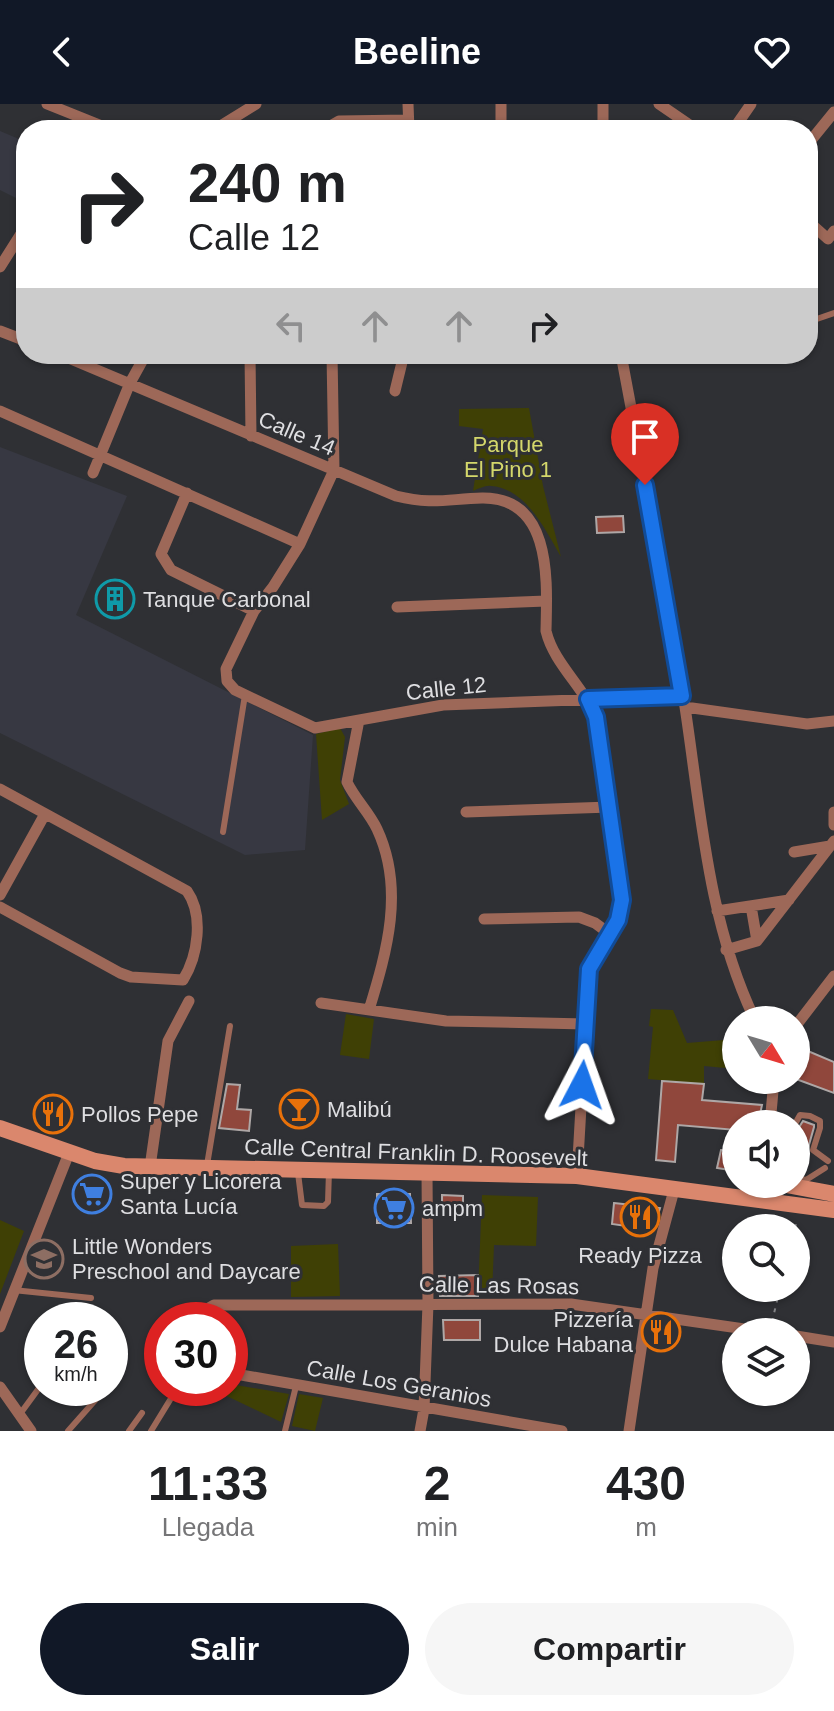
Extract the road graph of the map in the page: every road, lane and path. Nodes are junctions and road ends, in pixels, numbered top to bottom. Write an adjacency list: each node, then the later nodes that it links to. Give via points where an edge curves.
1 (47, 104): 5 (street)
2 (256, 104): 6 (street)
3 (659, 104): 7 (street)
4 (834, 112): 8 (street)
5 (87, 120)
6 (230, 120)
7 (682, 120)
8 (818, 132)
9 (16, 242): 10 (street)
10 (0, 267)
11 (83, 364): 17 (street, Calle 14)
12 (140, 364): 17 (street)
13 (250, 364): 20 (street)
14 (332, 364): 22 (street)
15 (402, 364): 18 (street)
16 (623, 364): 31 (street)
17 (130, 383): 20 (street, Calle 14); 21 (street)
18 (395, 391)
19 (0, 411): 21 (street)
20 (251, 436): 22 (street, Calle 14)
21 (101, 454): 23 (street); 24 (street)
22 (334, 470): 25 (street); 26 (street, Calle 14, via 415,501 506,502 525,515 539,536)
23 (93, 473)
24 (187, 493): 25 (street); 28 (street, via 161,554 164,562)
25 (300, 544): 28 (street)
26 (546, 601): 27 (street); 30 (street, via 549,642)
27 (397, 607)
28 (254, 611): 29 (street, Calle 12, via 226,669 227,681)
29 (245, 695): 32 (street, Calle 12, via 315,728); 40 (lane)
30 (588, 699): 31 (street, Calle 12); 32 (street, Calle 12, via 443,705); 35 (street, via 596,717)
31 (684, 702): 33 (street, Calle 12, via 807,724); 47 (street)
32 (359, 720): 57 (street, via 347,782 383,845 391,899 388,945)
33 (834, 721)
34 (0, 789): 38 (street)
35 (610, 807): 36 (street); 49 (street, via 622,900)
36 (466, 812)
37 (834, 812): 39 (street)
38 (45, 814): 43 (street); 46 (street, via 187,891 198,942 186,976 178,981 120,973)
39 (834, 825)
40 (223, 832)
41 (832, 844): 42 (street); 44 (street)
42 (794, 852)
43 (0, 895)
44 (789, 900): 45 (street); 50 (street)
45 (751, 906): 47 (street); 50 (street)
46 (0, 907)
47 (717, 911): 51 (street)
48 (484, 919): 49 (street, via 579,917)
49 (610, 934): 58 (street, via 589,969)
50 (757, 941): 51 (street)
51 (726, 950): 55 (street)
52 (834, 976): 56 (street)
53 (189, 1001): 63 (street, via 168,1041)
54 (321, 1003): 57 (street)
55 (748, 1006)
56 (810, 1007)
57 (369, 1010): 58 (street, via 446,1021)
58 (586, 1024): 68 (street)
59 (230, 1026): 64 (lane)
60 (810, 1116): 69 (lane, via 820,1121 813,1150 826,1164)
61 (0, 1128): 62 (main road, Calle Central Franklin D. Roosevelt)
62 (69, 1153): 63 (main road, Calle Central Franklin D. Roosevelt); 76 (street)
63 (150, 1167): 64 (main road, Calle Central Franklin D. Roosevelt)
64 (206, 1168): 65 (main road, Calle Central Franklin D. Roosevelt)
65 (298, 1169): 66 (main road, Calle Central Franklin D. Roosevelt); 66 (lane, via 304,1207 328,1202)
66 (329, 1170): 67 (main road, Calle Central Franklin D. Roosevelt)
67 (427, 1173): 68 (main road, Calle Central Franklin D. Roosevelt); 78 (street)
68 (577, 1176): 71 (main road, Calle Central Franklin D. Roosevelt)
69 (810, 1177)
70 (810, 1189): 73 (main road)
71 (674, 1190): 72 (main road, Calle Central Franklin D. Roosevelt); 80 (street)
72 (722, 1192)
73 (834, 1194)
74 (779, 1198): 75 (main road, Calle Central Franklin D. Roosevelt)
75 (834, 1210)
76 (13, 1290): 77 (lane); 82 (street)
77 (91, 1298)
78 (428, 1304): 79 (street, Calle Las Rosas); 80 (street, Calle Las Rosas, via 571,1304); 91 (street)
79 (248, 1306)
80 (644, 1314): 81 (street, Calle Las Rosas); 101 (street)
81 (722, 1325)
82 (0, 1327)
83 (810, 1338): 84 (street)
84 (834, 1342)
85 (248, 1377): 86 (street, Calle Los Geranios)
86 (296, 1386): 91 (street, Calle Los Geranios); 98 (lane)
87 (0, 1387): 93 (street)
88 (26, 1406): 93 (lane)
89 (90, 1406): 95 (lane)
90 (166, 1406): 97 (lane)
91 (424, 1409): 99 (street); 100 (street, Calle Los Geranios)
92 (142, 1413): 96 (lane)
93 (19, 1415): 94 (street)
94 (31, 1431)
95 (68, 1431)
96 (129, 1431)
97 (151, 1431)
98 (285, 1431)
99 (420, 1431)
100 (562, 1431)
101 (629, 1431)

